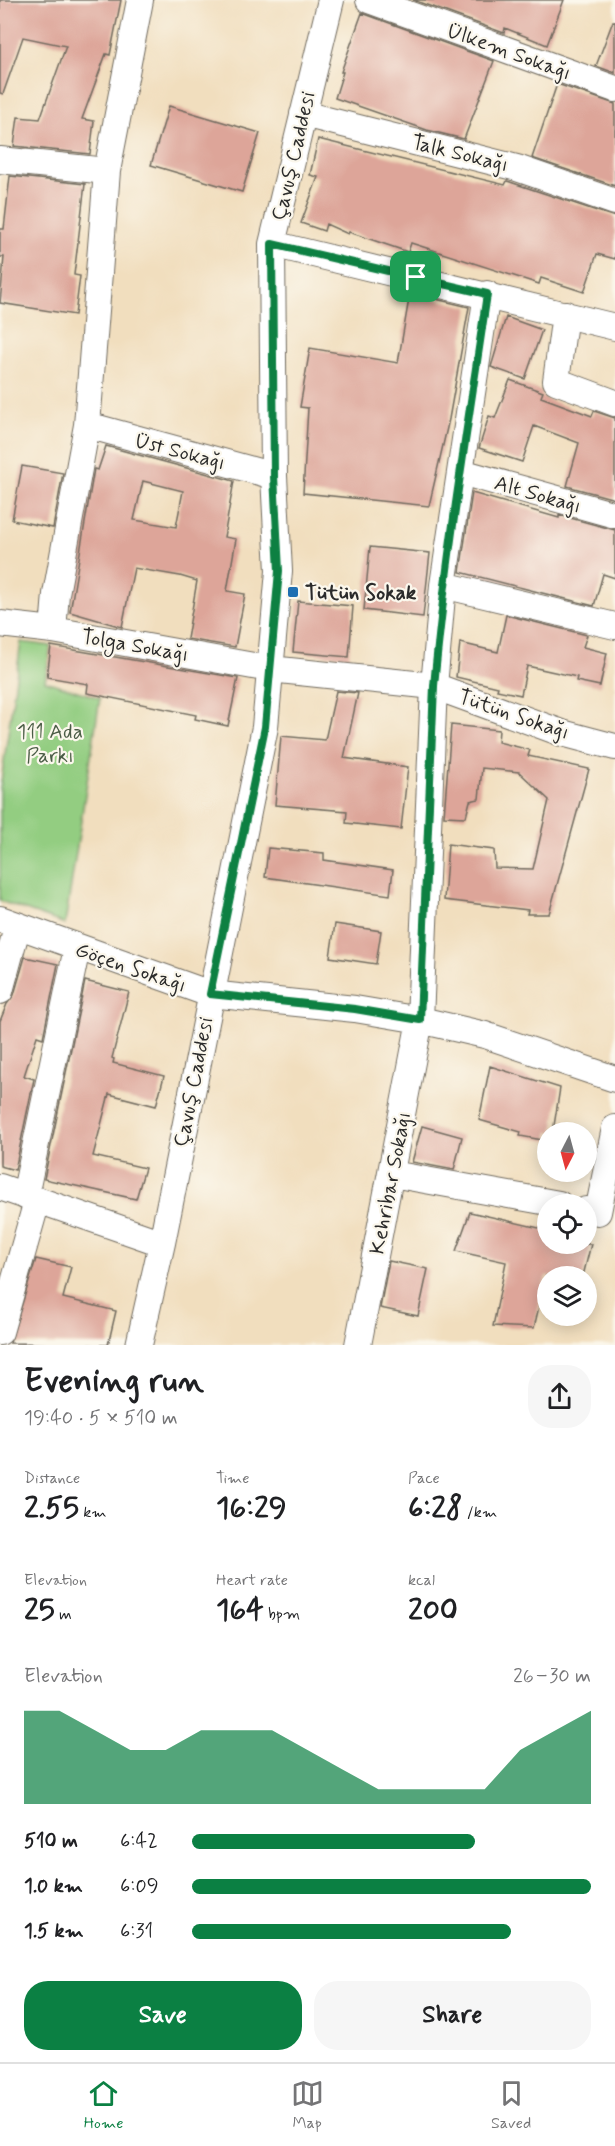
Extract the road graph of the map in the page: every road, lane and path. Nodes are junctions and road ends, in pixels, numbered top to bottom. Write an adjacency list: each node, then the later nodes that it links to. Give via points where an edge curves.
1 (140, 0): 7 (street)
2 (331, 0): 5 (street, Çavuş Caddesi)
3 (369, 0): 4 (street, Ülkem Sokağı)
4 (615, 89)
5 (303, 114): 8 (street, Talk Sokağı, via 517,168); 9 (street, Çavuş Caddesi)
6 (0, 160): 7 (street)
7 (107, 171): 14 (street)
8 (615, 202)
9 (272, 244): 10 (street); 16 (street, Çavuş Caddesi)
10 (487, 294): 11 (street); 15 (street, Kehribar Sokağı)
11 (566, 314): 12 (street); 13 (street, via 556,381)
12 (615, 327)
13 (615, 403)
14 (87, 425): 16 (street, Üst Sokağı); 21 (street)
15 (461, 472): 17 (street, Alt Sokağı); 18 (street, Kehribar Sokağı)
16 (274, 476): 22 (street, Çavuş Caddesi, via 279,571)
17 (615, 515)
18 (444, 585): 20 (street); 23 (street, Kehribar Sokağı)
19 (0, 624): 21 (street, Tolga Sokağı)
20 (615, 626)
21 (53, 630): 22 (street, Tolga Sokağı)
22 (270, 669): 23 (street, Tütün Sokağı); 28 (street, Çavuş Caddesi, via 265,727)
23 (434, 686): 24 (street, Tütün Sokağı, via 562,733); 29 (street, Kehribar Sokağı)
24 (615, 747)
25 (9, 924): 26 (street, Göçen Sokağı); 27 (street)
26 (77, 948): 28 (street, Göçen Sokağı); 34 (street)
27 (0, 991)
28 (210, 994): 29 (street, Göçen Sokağı); 37 (street, Çavuş Caddesi)
29 (420, 1020): 30 (street, Göçen Sokağı, via 485,1035); 32 (street, Kehribar Sokağı)
30 (615, 1079)
31 (615, 1128): 36 (street)
32 (392, 1174): 35 (street); 40 (street, Kehribar Sokağı)
33 (0, 1187): 34 (street)
34 (31, 1198): 37 (street); 38 (street)
35 (537, 1200)
36 (597, 1212)
37 (162, 1243): 39 (street, Çavuş Caddesi)
38 (0, 1332)
39 (139, 1345)
40 (358, 1345)

